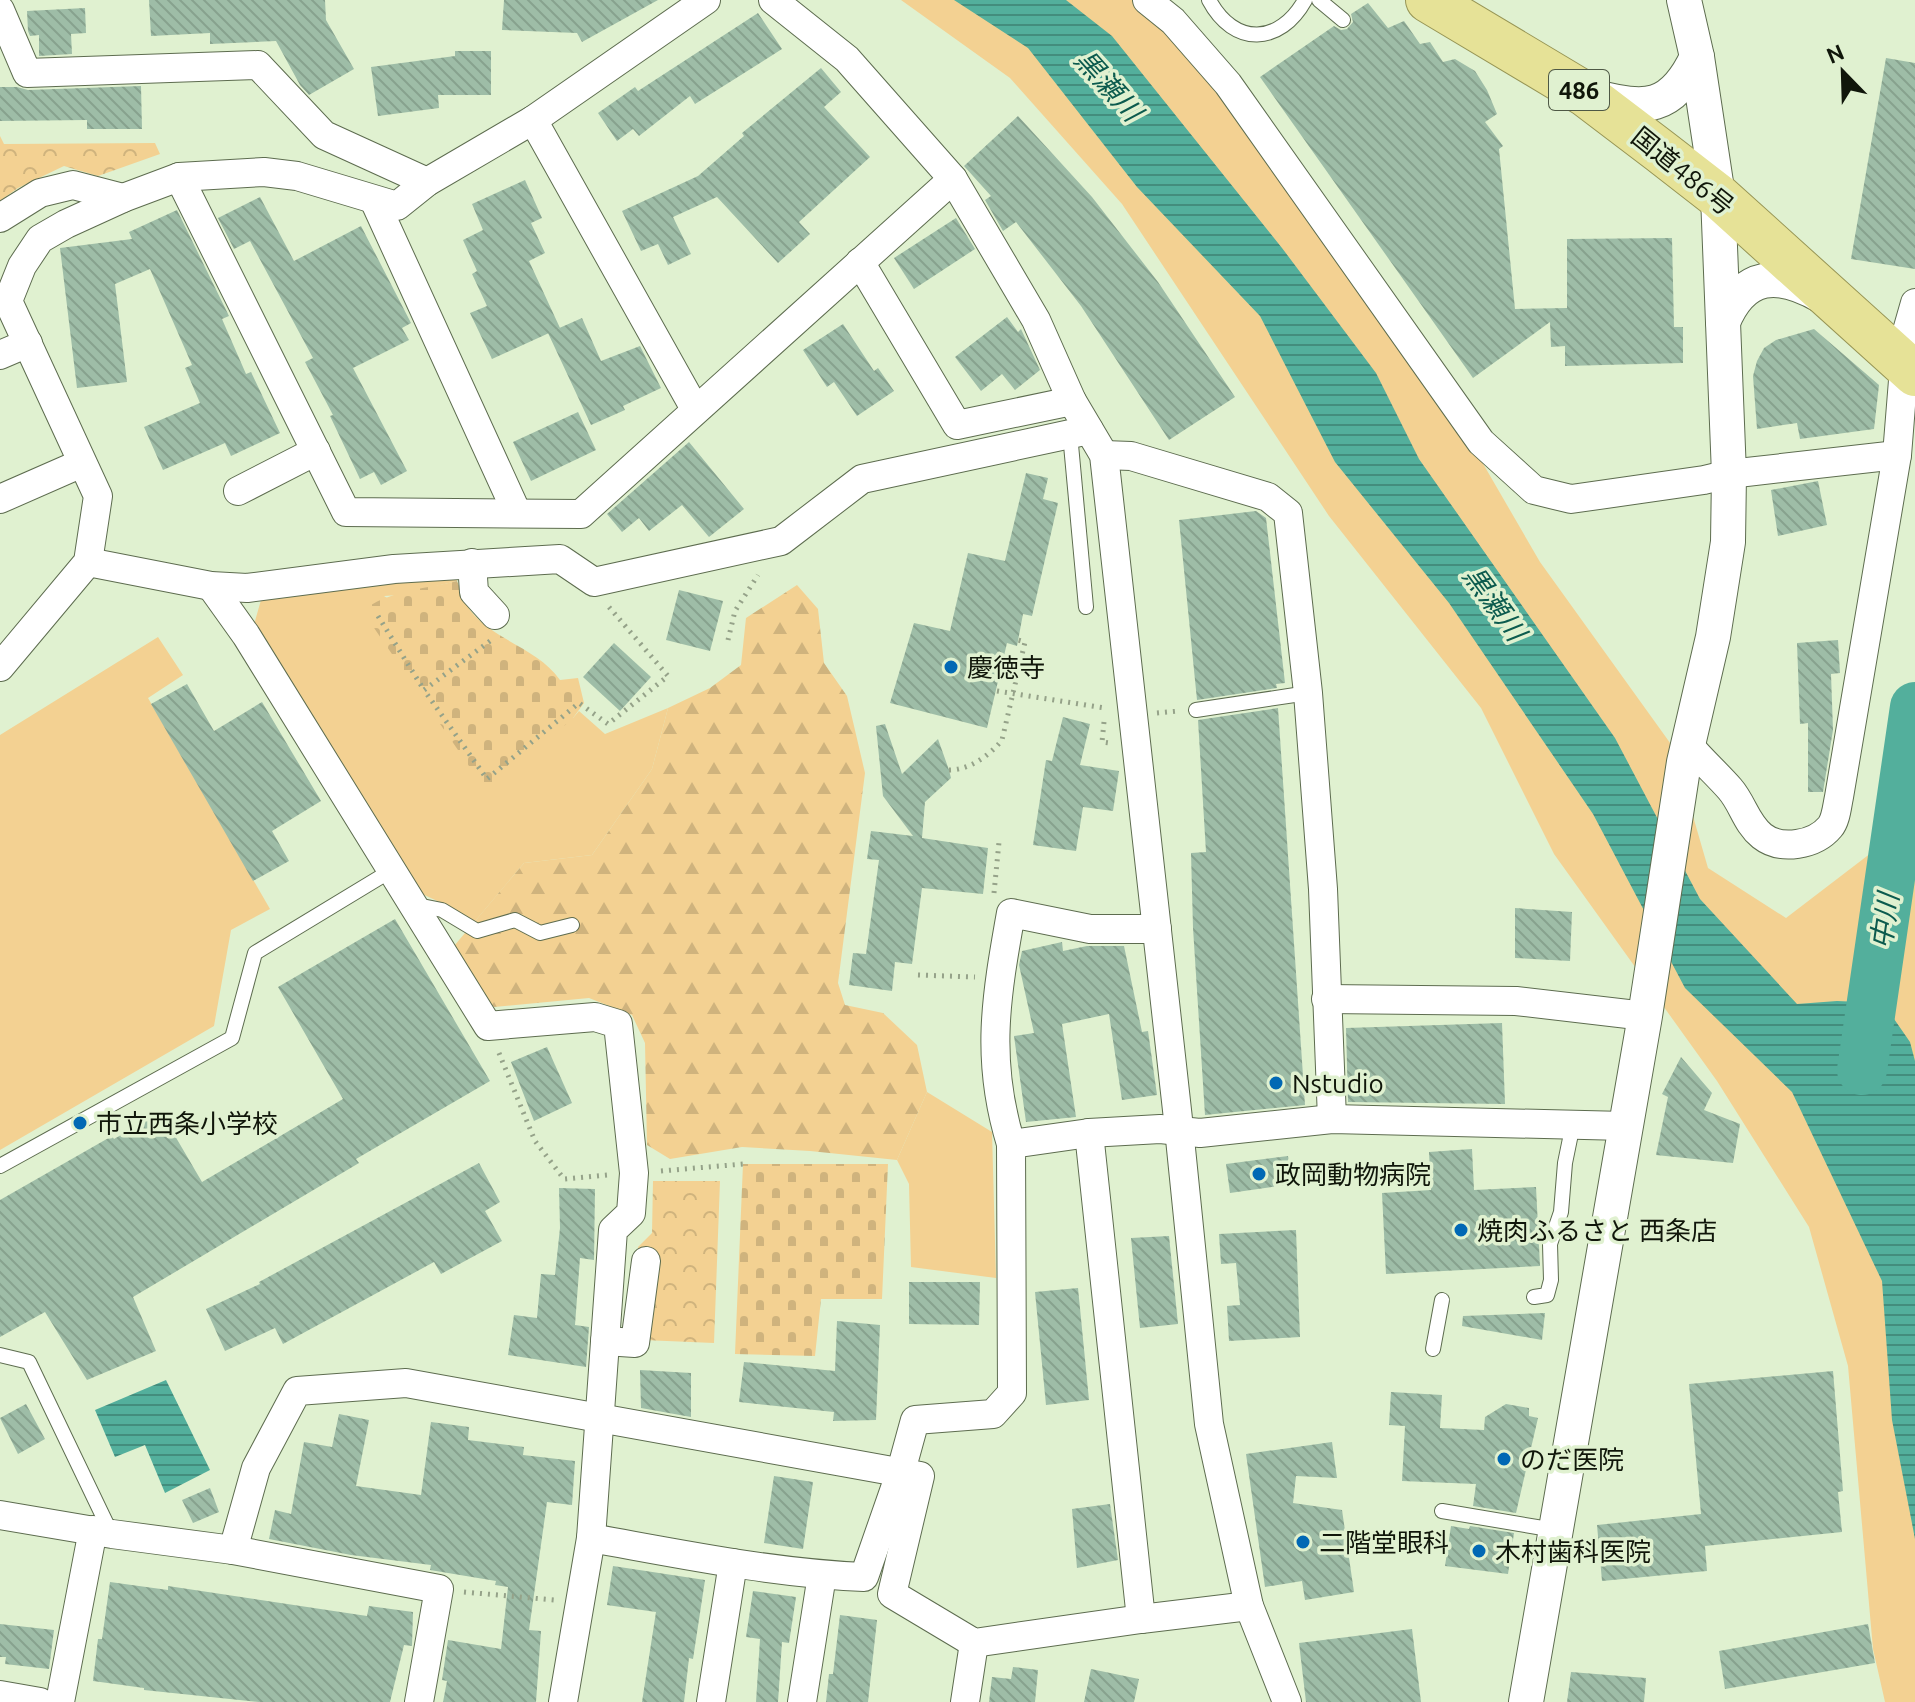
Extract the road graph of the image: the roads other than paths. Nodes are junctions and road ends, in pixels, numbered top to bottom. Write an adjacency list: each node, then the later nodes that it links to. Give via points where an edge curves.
1 (706, 0): 13 (street)
2 (773, 0): 15 (street, via 847,59)
3 (1147, 0): 35 (street, via 1173,21 1228,84 1481,442 1534,490 1571,499)
4 (1209, 0): 5 (lane, via 1228,25 1259,35 1277,32)
5 (1305, 0)
6 (1428, 0): 12 (highway, 国道486号 / 486)
7 (1684, 0): 11 (street)
8 (1324, 3): 10 (lane)
9 (0, 10): 16 (street, via 27,73 258,65 324,135)
10 (1343, 20)
11 (1697, 57): 12 (street, via 1687,78 1663,99 1628,106); 17 (street)
12 (1585, 94): 17 (highway, 国道486号 / 486)
13 (533, 120): 16 (street); 29 (street)
14 (179, 177): 18 (street); 19 (street, via 264,172 297,176); 31 (street)
15 (953, 179): 21 (street); 28 (street, via 1036,320)
16 (427, 182): 19 (street, via 397,206)
17 (1718, 196): 23 (highway, 国道486号 / 486); 24 (street)
18 (123, 198): 20 (street, via 73,185 40,193); 25 (street, via 40,239 22,266 8,301)
19 (374, 200): 38 (street)
20 (0, 218)
21 (860, 262): 28 (street, via 957,425); 29 (street)
22 (1915, 303): 27 (street, via 1907,331)
23 (1836, 304): 24 (street, via 1791,281 1764,281 1740,292); 27 (highway, 国道486号 / 486)
24 (1723, 322): 35 (street)
25 (28, 343): 26 (street); 34 (street)
26 (0, 355)
27 (1909, 370): 33 (street)
28 (1072, 401): 30 (street)
29 (695, 409): 38 (street, via 581,514)
30 (1080, 432): 32 (street); 40 (street, via 862,479 781,541 594,582 560,559); 42 (lane)
31 (316, 451): 36 (street); 38 (street, via 346,512)
32 (1104, 455): 45 (street, via 1131,456 1268,497 1288,513); 51 (street)
33 (1897, 455): 35 (street); 47 (street, via 1832,825 1814,840 1794,844 1763,837 1732,791)
34 (82, 463): 37 (street); 39 (street, via 98,496)
35 (1729, 474): 47 (street, via 1728,542)
36 (238, 491)
37 (0, 499)
38 (517, 513)
39 (88, 562): 41 (street); 44 (street)
40 (472, 563): 41 (street, via 247,588); 43 (street, via 474,592)
41 (211, 586): 48 (street)
42 (1086, 607)
43 (496, 625)
44 (0, 667)
45 (1308, 693): 46 (lane); 52 (street)
46 (1196, 710)
47 (1686, 753): 53 (street)
48 (392, 870): 49 (street); 60 (lane, via 255,953 232,1038)
49 (412, 903): 50 (lane, via 442,910 477,931 515,920 540,933); 64 (street, via 488,1026 595,1017 618,1024 634,1173 631,1213 613,1230)
50 (572, 925)
51 (1157, 929): 57 (street); 59 (street, via 1090,929 1011,913 994,1038 1000,1108)
52 (1326, 999): 53 (street, via 1516,1001); 54 (street)
53 (1645, 1016): 56 (street)
54 (1332, 1119): 55 (street); 57 (street, via 1200,1133)
55 (1573, 1124): 56 (street); 62 (lane, via 1561,1212 1550,1244 1551,1280 1547,1295)
56 (1625, 1126): 71 (street)
57 (1178, 1130): 58 (street); 77 (street, via 1209,1424)
58 (1089, 1133): 59 (street); 78 (street)
59 (1011, 1144): 68 (street, via 1012,1393 993,1414 915,1420)
60 (0, 1166)
61 (646, 1261): 64 (street, via 635,1343)
62 (1534, 1297)
63 (1442, 1300): 65 (lane)
64 (605, 1341): 67 (street)
65 (1433, 1349)
66 (0, 1355): 72 (lane, via 29,1362)
67 (598, 1419): 68 (street); 73 (street); 74 (street, via 406,1383 297,1391 256,1468)
68 (901, 1471): 76 (street, via 864,1577); 79 (street, via 920,1476 892,1594)
69 (1442, 1511): 71 (lane)
70 (0, 1515): 72 (street)
71 (1555, 1530): 89 (street)
72 (102, 1532): 74 (street); 82 (street)
73 (591, 1538): 75 (street); 84 (street)
74 (233, 1550): 83 (street, via 439,1589)
75 (733, 1563): 76 (street); 85 (street)
76 (822, 1575): 86 (street)
77 (1249, 1606): 78 (street); 88 (street)
78 (1141, 1619): 79 (street)
79 (974, 1643): 87 (street)
80 (0, 1695): 81 (street)
81 (40, 1702)
82 (60, 1702)
83 (419, 1702)
84 (563, 1702)
85 (711, 1702)
86 (802, 1702)
87 (965, 1702)
88 (1287, 1702)
89 (1526, 1702)

